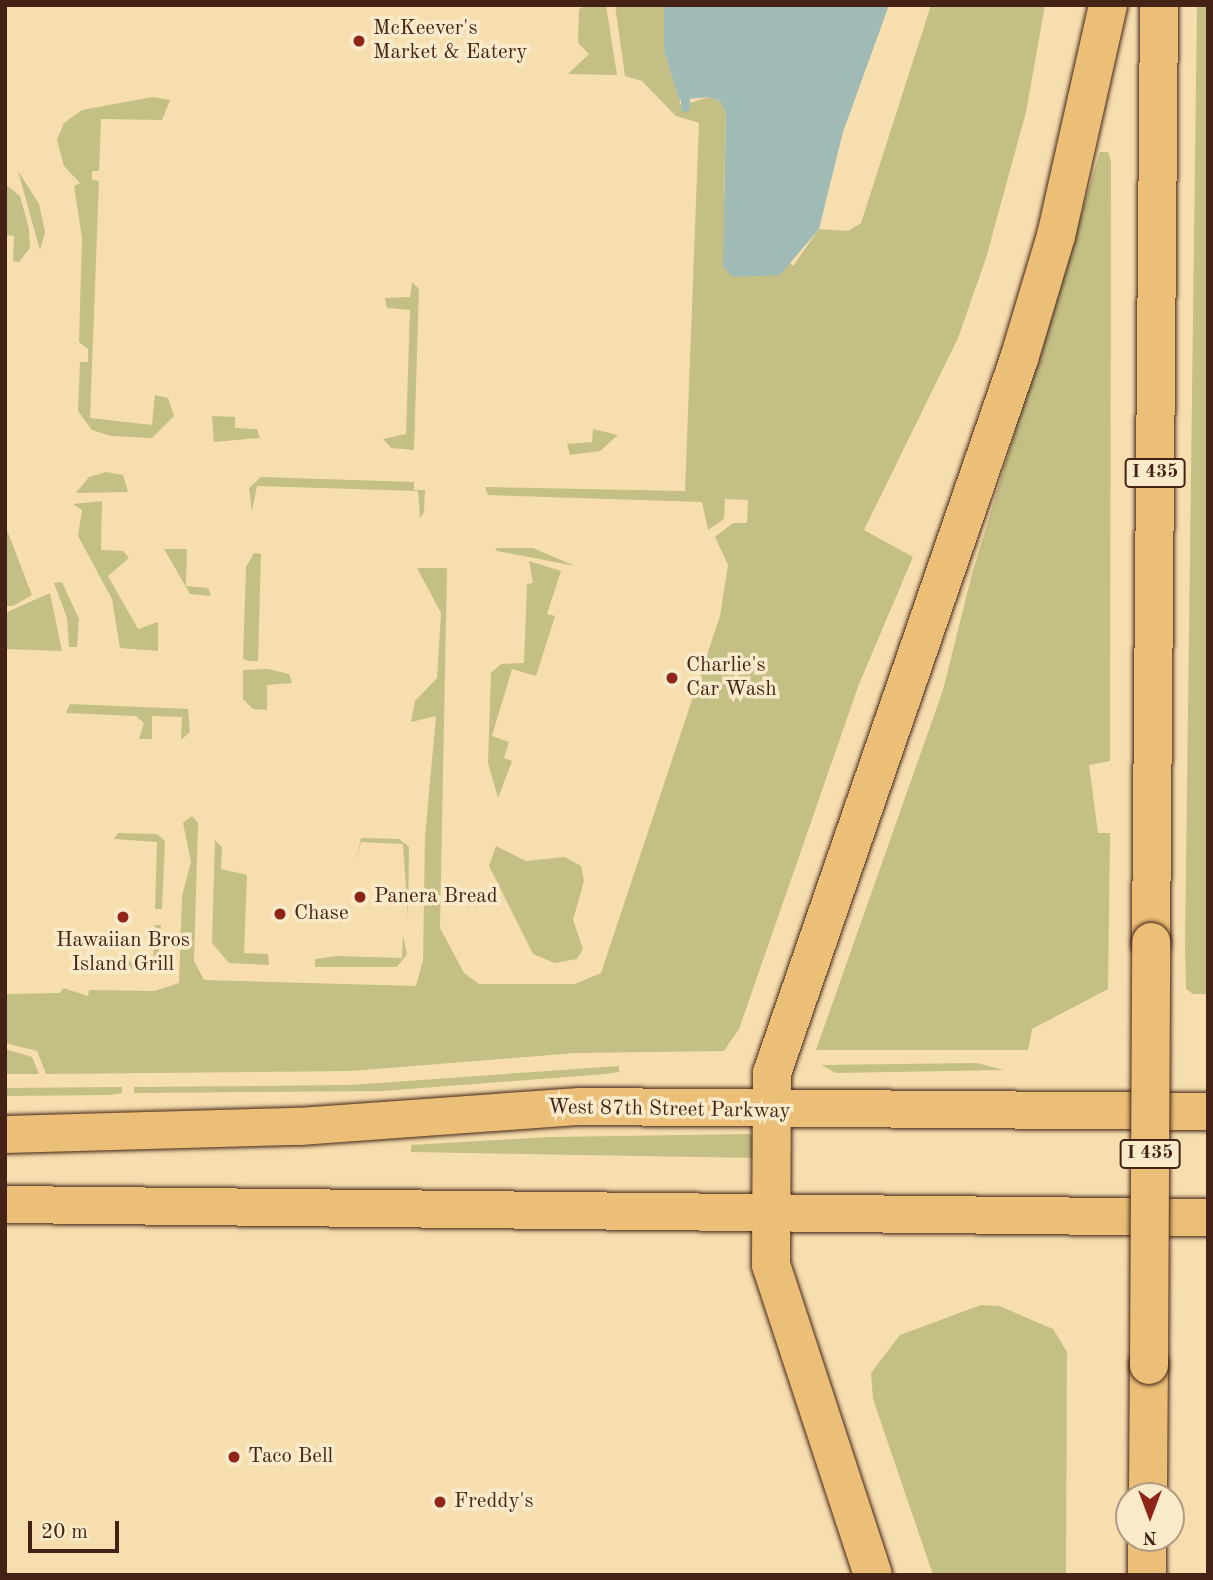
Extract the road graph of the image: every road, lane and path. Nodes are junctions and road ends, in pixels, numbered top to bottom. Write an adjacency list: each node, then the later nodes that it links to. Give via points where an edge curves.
1 (1108, 5): 3 (highway, via 1056,236 1019,359 780,1040)
2 (1159, 5): 9 (highway, I 435, bridge)
3 (770, 1111): 4 (main road, West 87th Street Parkway); 5 (main road, West 87th Street Parkway, via 579,1106 299,1126); 7 (highway)
4 (1208, 1111)
5 (5, 1134)
6 (5, 1204): 7 (main road)
7 (772, 1217): 8 (main road); 11 (highway, via 771,1265)
8 (1208, 1217)
9 (1148, 1482)
10 (1147, 1552): 12 (highway)
11 (873, 1575)
12 (1147, 1575)

